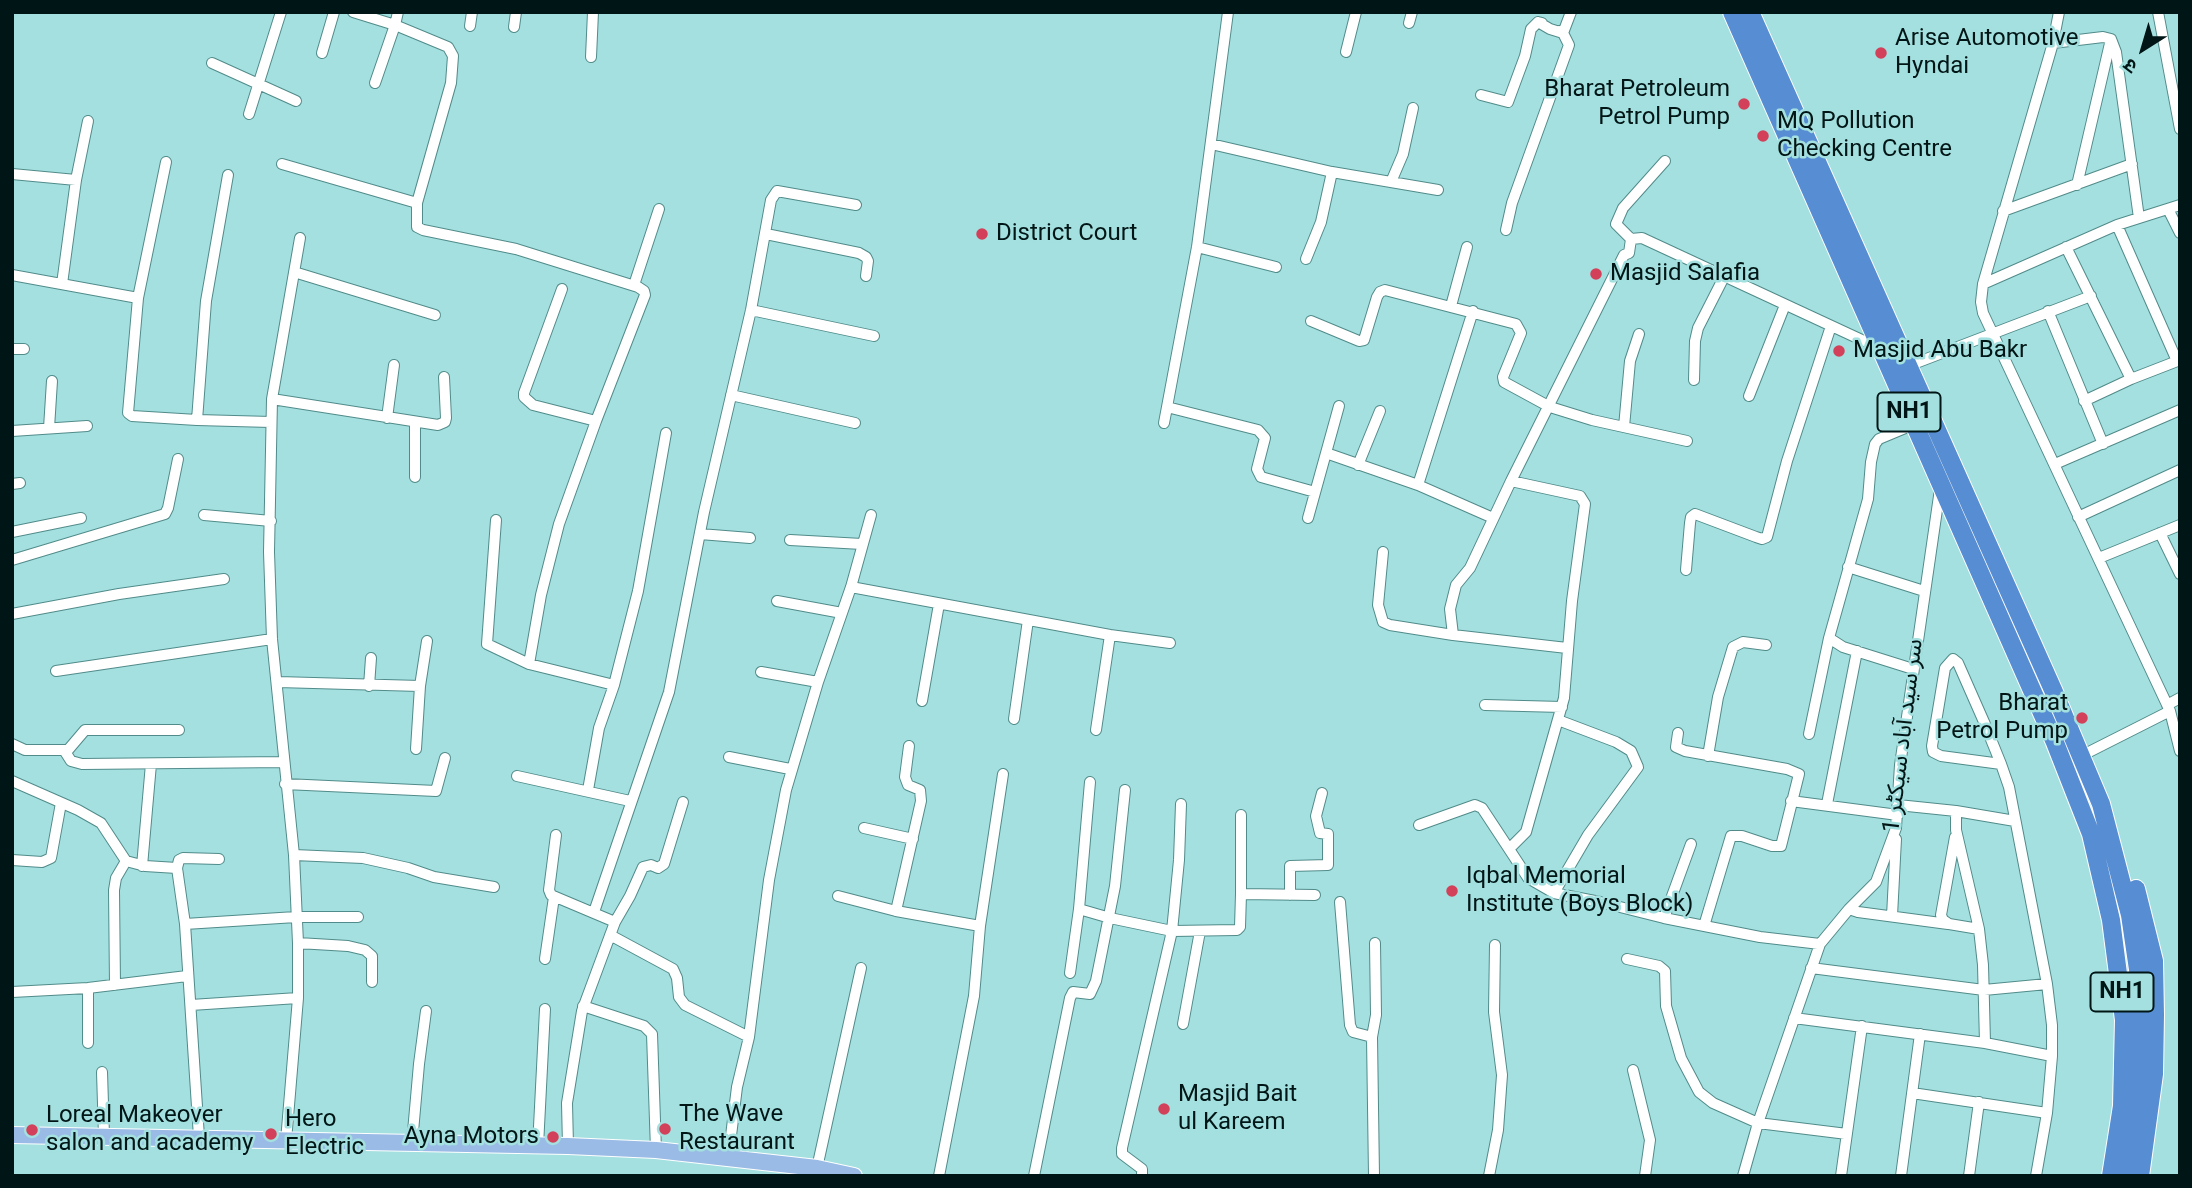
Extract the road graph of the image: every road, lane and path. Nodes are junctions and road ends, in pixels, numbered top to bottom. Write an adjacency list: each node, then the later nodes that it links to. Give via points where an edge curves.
1 (281, 12): 28 (street)
2 (334, 12): 24 (street)
3 (353, 12): 17 (street)
4 (398, 12): 17 (street)
5 (472, 12): 18 (street)
6 (516, 12): 19 (street)
7 (593, 12): 25 (street)
8 (1228, 12): 35 (street)
9 (1356, 12): 23 (street)
10 (1412, 12): 16 (street)
11 (1571, 12): 20 (street)
12 (1732, 12): 88 (highway, NH1)
13 (1750, 12): 91 (highway, NH1)
14 (2059, 12): 22 (street)
15 (2158, 12): 34 (street)
16 (1409, 23)
17 (395, 25): 27 (street); 47 (street, via 448,47 453,56 450,83)
18 (470, 26)
19 (514, 27)
20 (1563, 33): 29 (street, via 1538,22 1531,29 1508,102); 55 (street, via 1569,45)
21 (2111, 38): 22 (street); 39 (street); 45 (street)
22 (2053, 43): 52 (street)
23 (1346, 52)
24 (322, 53)
25 (591, 57)
26 (212, 63): 28 (street)
27 (375, 83)
28 (258, 85): 30 (street); 32 (street)
29 (1480, 95)
30 (296, 101)
31 (1413, 108): 44 (street, via 1403,155)
32 (249, 114)
33 (88, 121): 43 (street)
34 (2180, 129)
35 (1211, 144): 40 (street); 60 (street)
36 (1665, 161): 59 (street, via 1623,208 1616,224)
37 (166, 162): 74 (street)
38 (282, 164): 47 (street)
39 (2132, 164): 45 (street); 53 (street)
40 (1332, 172): 44 (street); 63 (street, via 1321,222)
41 (12, 174): 43 (street)
42 (228, 175): 106 (street, via 206,301)
43 (76, 180): 69 (street)
44 (1391, 182): 46 (street)
45 (2077, 186): 52 (street)
46 (1438, 190)
47 (417, 203): 71 (street, via 416,226 423,230 516,249)
48 (856, 205): 57 (street, via 777,191 771,200)
49 (2180, 205): 51 (street)
50 (659, 209): 71 (street)
51 (2168, 209): 53 (street); 56 (street)
52 (2003, 211): 70 (street)
53 (2139, 218): 54 (street)
54 (2117, 225): 62 (street); 89 (street)
55 (1506, 230)
56 (2180, 233)
57 (766, 234): 67 (street, via 859,253 868,261); 77 (street)
58 (300, 238): 65 (street)
59 (1631, 239): 68 (street, via 1642,238); 102 (street, via 1629,253 1624,255)
60 (1197, 247): 64 (street); 101 (street)
61 (1467, 247): 76 (street)
62 (2066, 247): 70 (street); 73 (street)
63 (1306, 259)
64 (1276, 267)
65 (293, 272): 80 (street); 98 (street)
66 (12, 275): 69 (street)
67 (866, 276)
68 (1724, 277): 75 (street); 94 (street, via 1698,328)
69 (62, 284): 74 (street)
70 (1983, 284): 83 (street, via 1983,313)
71 (634, 285): 107 (street, via 645,295)
72 (562, 289): 107 (street, via 524,397 533,405)
73 (2091, 296): 79 (street); 93 (street)
74 (138, 298): 106 (street, via 128,413)
75 (1785, 305): 82 (street); 97 (street)
76 (1451, 306): 78 (street); 81 (street, via 1385,290 1377,297 1366,337 1359,341)
77 (751, 310): 85 (street); 96 (street)
78 (1473, 311): 102 (street, via 1519,327 1504,382); 127 (street)
79 (2048, 311): 83 (street); 99 (street)
80 (435, 315)
81 (1311, 321)
82 (1831, 326): 88 (street); 149 (street, via 1767,537 1695,514 1690,523)
83 (1992, 332): 91 (street); 122 (street)
84 (1639, 334): 114 (street, via 1630,361)
85 (874, 336)
86 (12, 349): 87 (street)
87 (24, 349)
88 (1882, 350): 112 (highway, NH1)
89 (2178, 361): 93 (street)
90 (394, 366): 105 (street)
91 (1908, 366): 195 (highway, NH1)
92 (444, 377): 109 (street, via 445,422)
93 (2131, 379): 99 (street)
94 (1694, 380)
95 (52, 381): 115 (street)
96 (732, 395): 110 (street); 141 (street)
97 (1749, 396)
98 (272, 399): 105 (street); 108 (street)
99 (2084, 401): 119 (street)
100 (1339, 406): 120 (street)
101 (1167, 407): 111 (street); 129 (street, via 1263,433 1257,469 1261,477)
102 (1550, 407): 114 (street); 126 (street)
103 (2180, 410): 119 (street)
104 (1380, 411): 123 (street)
105 (387, 418): 109 (street)
106 (197, 421): 108 (street)
107 (596, 421): 169 (street, via 559,524)
108 (271, 422): 137 (street)
109 (415, 423): 125 (street)
110 (855, 423)
111 (1164, 423)
112 (1915, 424): 128 (highway, NH1); 148 (street, via 1875,444 1868,499)
113 (87, 426): 115 (street)
114 (1624, 427): 118 (street)
115 (49, 428): 116 (street)
116 (12, 431)
117 (666, 433): 175 (street, via 638,591)
118 (1687, 441)
119 (2103, 444): 122 (street)
120 (1326, 453): 123 (street); 129 (street)
121 (178, 459): 147 (street, via 165,514)
122 (2055, 464): 132 (street)
123 (1358, 465): 127 (street)
124 (2180, 470): 132 (street)
125 (415, 477)
126 (1511, 481): 135 (street); 166 (street, via 1584,499)
127 (1418, 485): 135 (street)
128 (1940, 485): 153 (street, سر سید آباد سیکٹر 1); 210 (highway, NH1)
129 (1315, 492): 134 (street)
130 (204, 515): 137 (street)
131 (871, 515): 144 (street)
132 (2078, 517): 146 (street)
133 (81, 518): 139 (street)
134 (1308, 518)
135 (1493, 518): 160 (street, via 1452,594)
136 (496, 520): 169 (street, via 487,644)
137 (271, 521): 162 (street)
138 (2180, 525): 140 (street)
139 (12, 532)
140 (2160, 533): 146 (street); 150 (street)
141 (700, 534): 142 (street); 213 (street, via 669,692)
142 (750, 538)
143 (790, 540): 144 (street)
144 (862, 544): 152 (street)
145 (1383, 552): 160 (street, via 1378,605 1383,622)
146 (2099, 558): 182 (street)
147 (12, 559)
148 (1848, 567): 153 (street); 161 (street)
149 (1686, 570)
150 (2180, 574)
151 (224, 579): 157 (street)
152 (851, 587): 155 (street); 156 (street)
153 (1924, 591): 170 (street, سر سید آباد سیکٹر 1)
154 (777, 601): 156 (street)
155 (939, 604): 158 (street); 179 (street)
156 (842, 612): 174 (street)
157 (12, 614)
158 (1028, 620): 159 (street); 183 (street)
159 (1110, 635): 164 (street); 186 (street)
160 (1453, 635): 166 (street)
161 (1829, 638): 167 (street); 188 (street)
162 (272, 639): 171 (street); 173 (street)
163 (427, 641): 177 (street)
164 (1170, 643)
165 (1766, 645): 194 (street, via 1743,642 1733,647)
166 (1567, 648): 181 (street)
167 (1857, 652): 170 (street); 217 (street)
168 (371, 658): 176 (street)
169 (529, 664): 175 (street)
170 (1913, 669): 218 (street, سر سید آباد سیکٹر 1)
171 (56, 671)
172 (761, 672): 174 (street)
173 (278, 682): 176 (street); 198 (street)
174 (818, 682): 201 (street)
175 (614, 685): 208 (street, via 599,728)
176 (369, 686): 177 (street)
177 (420, 686): 191 (street)
178 (2180, 698): 182 (street)
179 (922, 701)
180 (1485, 705): 181 (street)
181 (1562, 707): 184 (street)
182 (2169, 708): 193 (street); 195 (street)
183 (1014, 719)
184 (1559, 720): 229 (street, via 1526,832); 237 (street, via 1616,742 1631,751 1638,766 1588,835)
185 (179, 730): 192 (street, via 86,730)
186 (1096, 730)
187 (1678, 733): 194 (street, via 1676,747)
188 (1809, 734)
189 (12, 744): 192 (street, via 21,750)
190 (909, 746): 227 (street, via 905,777 908,785 922,794)
191 (416, 749)
192 (64, 750): 199 (street, via 75,762)
193 (2180, 751)
194 (1708, 756): 212 (street, via 1798,774)
195 (2081, 756): 206 (highway, NH1)
196 (729, 757): 201 (street)
197 (445, 758): 207 (street, via 436,792)
198 (284, 762): 199 (street); 207 (street)
199 (151, 764): 234 (street)
200 (2001, 764): 200 (street, via 1933,752 1945,668 1953,659); 221 (street)
201 (790, 769): 287 (street, via 769,880)
202 (1003, 774): 256 (street)
203 (517, 776): 208 (street)
204 (12, 781): 215 (street)
205 (1090, 782): 244 (street)
206 (2092, 783): 323 (highway, NH1, via 2130,915 2140,983 2139,1095); 324 (highway, via 2113,814 2154,961 2154,1074)
207 (285, 784): 230 (street)
208 (588, 790): 213 (street)
209 (1125, 790): 251 (street)
210 (2075, 791): 321 (highway, via 2112,967 2117,1042 2114,1113); 322 (highway, NH1, via 2105,889 2122,992 2122,1093)
211 (1322, 793): 239 (street, via 1316,816 1320,833 1328,834 1328,865 1290,866)
212 (1791, 801): 217 (street); 257 (street, via 1781,846 1731,836)
213 (630, 802): 247 (street)
214 (683, 802): 253 (street, via 663,867 643,867)
215 (61, 803): 232 (street, via 51,858 42,862); 233 (street, via 101,823)
216 (1181, 804): 259 (street)
217 (1826, 804): 218 (street)
218 (1898, 810): 219 (street); 224 (street, سر سید آباد سیکٹر 1)
219 (1956, 811): 221 (street); 225 (street)
220 (1241, 815): 238 (street)
221 (2015, 821): 273 (street)
222 (1419, 825): 229 (street, via 1475,805 1482,808)
223 (864, 828): 227 (street)
224 (1896, 828): 245 (street, سر سید آباد سیکٹر 1, via 1876,882); 249 (street)
225 (1956, 830): 255 (street, via 1941,915); 258 (street)
226 (556, 835): 242 (street, via 549,890)
227 (912, 839): 246 (street)
228 (1691, 844): 252 (street)
229 (1509, 849): 237 (street, via 1528,878)
230 (294, 855): 236 (street, via 363,858); 248 (street)
231 (219, 859): 235 (street, via 183,858)
232 (12, 860)
233 (126, 861): 234 (street); 274 (street, via 114,890)
234 (142, 866): 235 (street)
235 (177, 868): 254 (street)
236 (494, 887)
237 (1554, 893): 252 (street)
238 (1241, 894): 239 (street); 260 (street, via 1237,930)
239 (1290, 895): 240 (street)
240 (1315, 895)
241 (838, 896): 246 (street)
242 (554, 897): 247 (street); 266 (street)
243 (1340, 902): 288 (street, via 1350,1025 1353,1032)
244 (1079, 909): 251 (street); 270 (street)
245 (1849, 909): 249 (street); 264 (street, سر سید آباد سیکٹر 1)
246 (896, 911): 256 (street)
247 (594, 912): 253 (street)
248 (296, 916): 250 (street); 254 (street); 262 (street)
249 (1892, 916): 255 (street)
250 (358, 917)
251 (1110, 918): 259 (street); 311 (street, via 1093,990 1086,996 1073,992 1070,998)
252 (1664, 918): 257 (street)
253 (615, 922): 261 (street)
254 (185, 924): 271 (street)
255 (1949, 924): 258 (street)
256 (980, 926): 310 (street, via 974,996)
257 (1704, 926): 264 (street)
258 (1979, 929): 276 (street)
259 (1172, 931): 260 (street); 312 (street, via 1122,1148 1122,1154 1143,1168)
260 (1200, 931): 284 (street)
261 (610, 935): 280 (street); 287 (street, via 673,969 685,1005)
262 (298, 943): 272 (street, via 365,950 372,956); 278 (street)
263 (1375, 943): 288 (street, via 1376,1015)
264 (1821, 944): 269 (street, سر سید آباد سیکٹر 1)
265 (1495, 945): 314 (street, via 1494,1013 1502,1075)
266 (545, 959)
267 (1627, 959): 297 (street, via 1664,971 1666,1006 1681,1058 1699,1092)
268 (861, 968): 308 (street)
269 (1811, 968): 276 (street); 283 (street, سر سید آباد سیکٹر 1)
270 (1070, 973)
271 (187, 976): 274 (street); 279 (street)
272 (372, 982)
273 (2047, 984): 276 (street); 291 (street)
274 (115, 985): 275 (street)
275 (88, 988): 277 (street); 289 (street)
276 (1984, 990): 290 (street)
277 (12, 992)
278 (298, 998): 279 (street); 302 (street)
279 (191, 1005): 301 (street)
280 (583, 1006): 305 (street, via 567,1103); 306 (street, via 644,1026 652,1034)
281 (545, 1009): 304 (street)
282 (426, 1011): 303 (street)
283 (1794, 1018): 285 (street); 297 (street, سر سید آباد سیکٹر 1)
284 (1183, 1024)
285 (1862, 1026): 286 (street); 299 (street)
286 (1920, 1034): 290 (street); 294 (street)
287 (749, 1037): 307 (street)
288 (1371, 1037): 313 (street)
289 (88, 1043)
290 (1984, 1044): 291 (street)
291 (2052, 1056): 296 (street)
292 (1633, 1070): 315 (street, via 1650,1140)
293 (102, 1072): 300 (street)
294 (1912, 1093): 295 (street); 318 (street)
295 (1979, 1102): 296 (street); 319 (street)
296 (2047, 1113): 320 (street)
297 (1758, 1123): 299 (street); 316 (street, سر سید آباد سیکٹر 1)
298 (12, 1135): 300 (main road)
299 (1847, 1135): 317 (street)
300 (104, 1136): 301 (main road)
301 (199, 1137): 302 (main road)
302 (286, 1142): 303 (main road)
303 (412, 1143): 304 (main road)
304 (538, 1146): 305 (main road)
305 (568, 1146): 306 (main road)
306 (656, 1150): 307 (main road)
307 (728, 1160): 308 (main road)
308 (806, 1170): 309 (main road)
309 (854, 1176)
310 (939, 1176)
311 (1034, 1176)
312 (1142, 1176)
313 (1374, 1176)
314 (1489, 1176)
315 (1645, 1176)
316 (1743, 1176)
317 (1841, 1176)
318 (1901, 1176)
319 (1969, 1176)
320 (2036, 1176)
321 (2103, 1176)
322 (2111, 1176)
323 (2126, 1176)
324 (2140, 1176)

